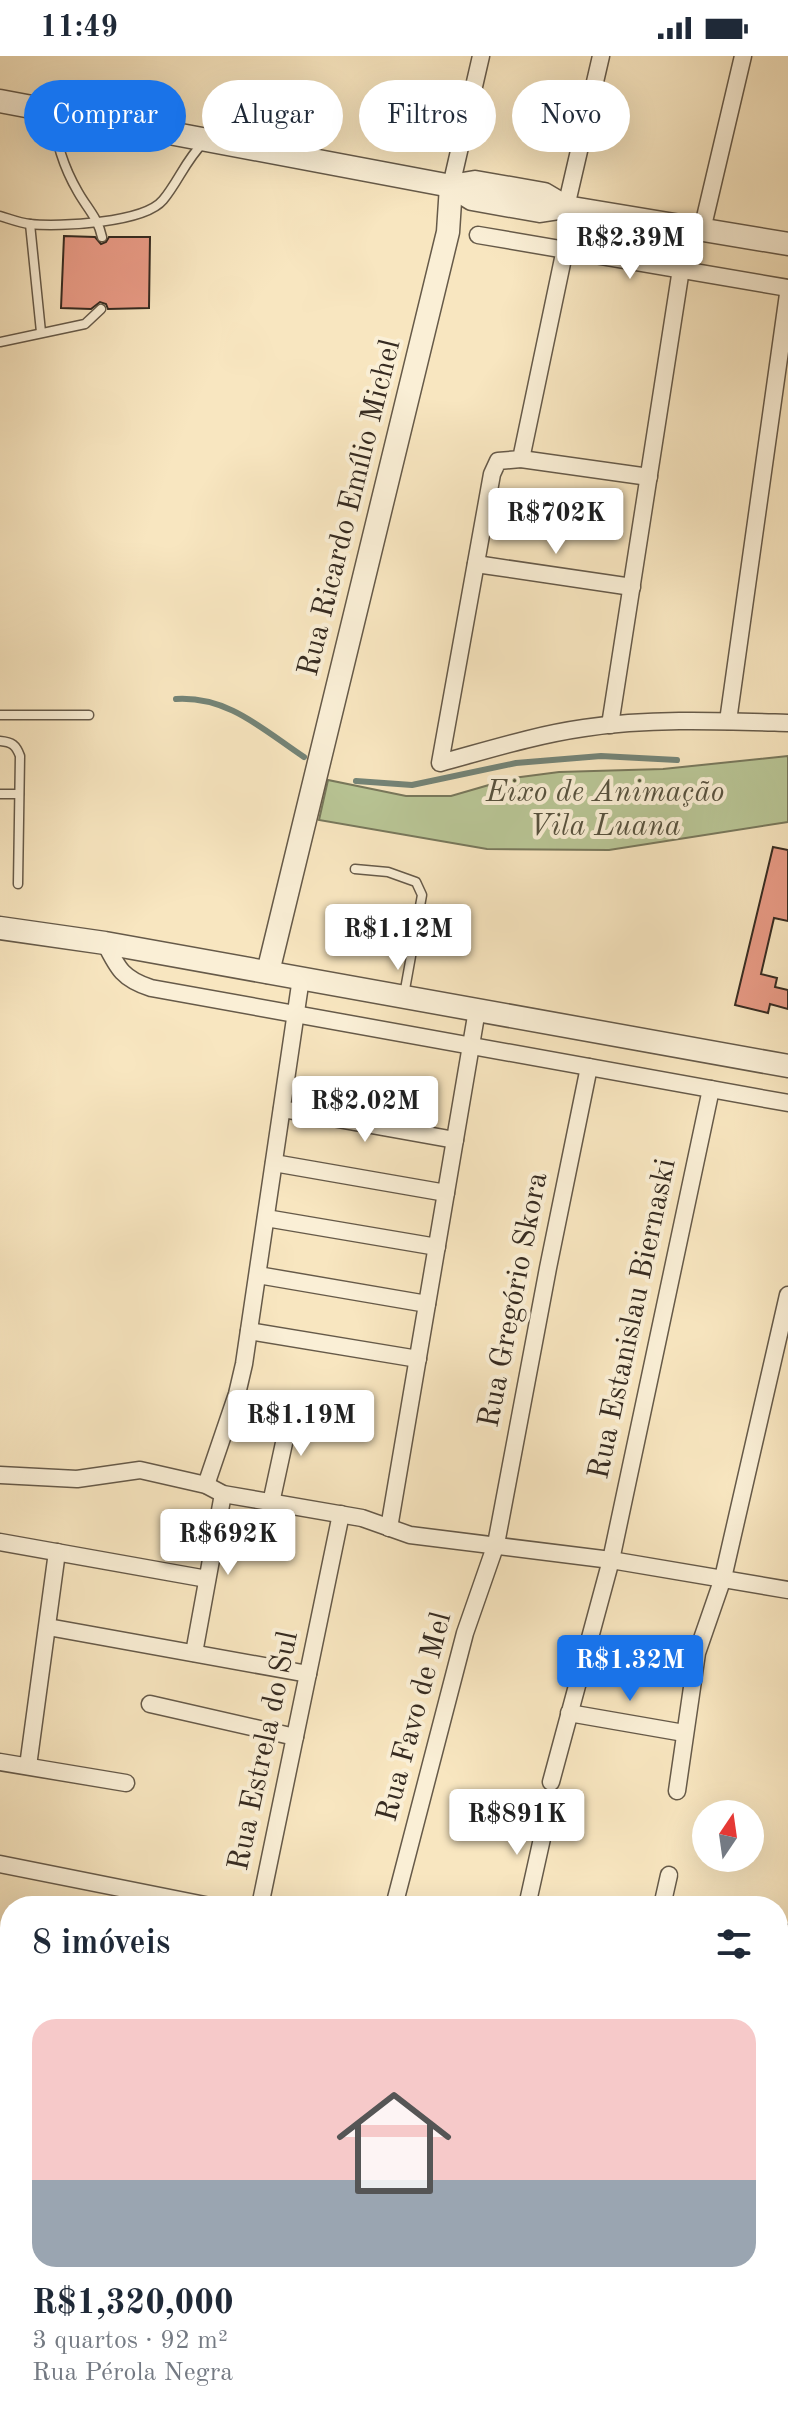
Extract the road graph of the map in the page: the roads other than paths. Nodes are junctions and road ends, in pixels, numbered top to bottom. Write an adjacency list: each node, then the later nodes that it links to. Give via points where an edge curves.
1 (481, 56): 9 (street, Rua Ricardo Emílio Michel)
2 (601, 56): 10 (street)
3 (743, 56): 14 (street)
4 (0, 101): 5 (street)
5 (24, 106)
6 (202, 144): 12 (lane, via 162,203 134,218)
7 (61, 152): 12 (lane, via 78,192)
8 (270, 152): 9 (street)
9 (451, 186): 10 (street, via 475,182 544,194); 41 (street, Rua Ricardo Emílio Michel, via 448,232)
10 (566, 207): 14 (street)
11 (0, 216): 13 (lane)
12 (99, 222): 13 (lane); 16 (lane)
13 (30, 224): 23 (lane)
14 (702, 230): 17 (street)
15 (478, 235): 18 (street)
16 (102, 237)
17 (788, 244)
18 (565, 249): 19 (street); 25 (street)
19 (681, 269): 20 (street); 26 (street)
20 (788, 288)
21 (788, 294): 31 (street)
22 (101, 309): 23 (lane, via 85,324)
23 (41, 332): 24 (lane)
24 (0, 342)
25 (521, 459): 26 (street); 27 (street, via 498,461 494,468)
26 (649, 477): 28 (street)
27 (476, 564): 28 (street); 33 (street, via 440,763 551,734)
28 (632, 587): 33 (street)
29 (0, 715): 30 (lane)
30 (89, 715)
31 (728, 721): 32 (street); 33 (street)
32 (788, 723)
33 (610, 725)
34 (0, 741): 36 (lane, via 17,747)
35 (0, 794): 36 (lane)
36 (19, 794): 38 (lane)
37 (355, 869): 43 (lane, via 416,882 422,895)
38 (18, 884)
39 (0, 928): 40 (street)
40 (105, 943): 41 (street); 45 (street, via 117,966 137,984)
41 (268, 972): 42 (street)
42 (301, 978): 43 (street); 45 (street)
43 (404, 997): 44 (street)
44 (477, 1010): 46 (street); 47 (street)
45 (296, 1013): 46 (street); 51 (street)
46 (470, 1046): 48 (street); 52 (street)
47 (788, 1066)
48 (589, 1067): 49 (street); 70 (street, Rua Gregório Skora)
49 (711, 1089): 50 (street); 72 (street, Rua Estanislau Biernaski)
50 (788, 1103)
51 (282, 1109): 52 (street); 53 (street)
52 (455, 1140): 54 (street)
53 (274, 1163): 54 (street); 55 (street)
54 (446, 1193): 56 (street)
55 (266, 1218): 56 (street); 57 (street)
56 (437, 1247): 59 (street)
57 (258, 1275): 59 (street); 60 (street)
58 (788, 1295): 73 (street)
59 (427, 1304): 61 (street)
60 (249, 1331): 61 (street); 64 (street, via 237,1394)
61 (418, 1359): 68 (street)
62 (292, 1406): 66 (street)
63 (0, 1475): 64 (street, via 77,1479 140,1470)
64 (206, 1485): 65 (street)
65 (223, 1494): 66 (street); 74 (street)
66 (271, 1503): 67 (street)
67 (341, 1514): 68 (street); 78 (street, Rua Estrela do Sul)
68 (389, 1528): 70 (street)
69 (0, 1542): 71 (street)
70 (496, 1544): 72 (street); 93 (street, Rua Favo de Mel, via 465,1633)
71 (57, 1552): 74 (street); 76 (street)
72 (611, 1560): 73 (street); 80 (street, Rua Estanislau Biernaski)
73 (723, 1578): 75 (street); 81 (street, via 697,1653)
74 (207, 1579): 77 (street)
75 (788, 1590)
76 (48, 1627): 77 (street); 84 (street)
77 (194, 1653): 78 (street)
78 (308, 1674): 82 (street, Rua Estrela do Sul)
79 (150, 1704): 82 (street)
80 (569, 1713): 81 (street); 85 (street, Rua Estanislau Biernaski)
81 (684, 1733): 87 (street)
82 (295, 1737): 92 (street, Rua Estrela do Sul)
83 (0, 1762): 84 (street)
84 (28, 1766): 86 (street)
85 (551, 1782)
86 (126, 1783)
87 (677, 1791)
88 (547, 1816): 94 (street)
89 (0, 1864): 91 (street)
90 (669, 1875): 95 (street)
91 (160, 1896)
92 (262, 1896)
93 (397, 1896)
94 (529, 1896)
95 (664, 1896)

